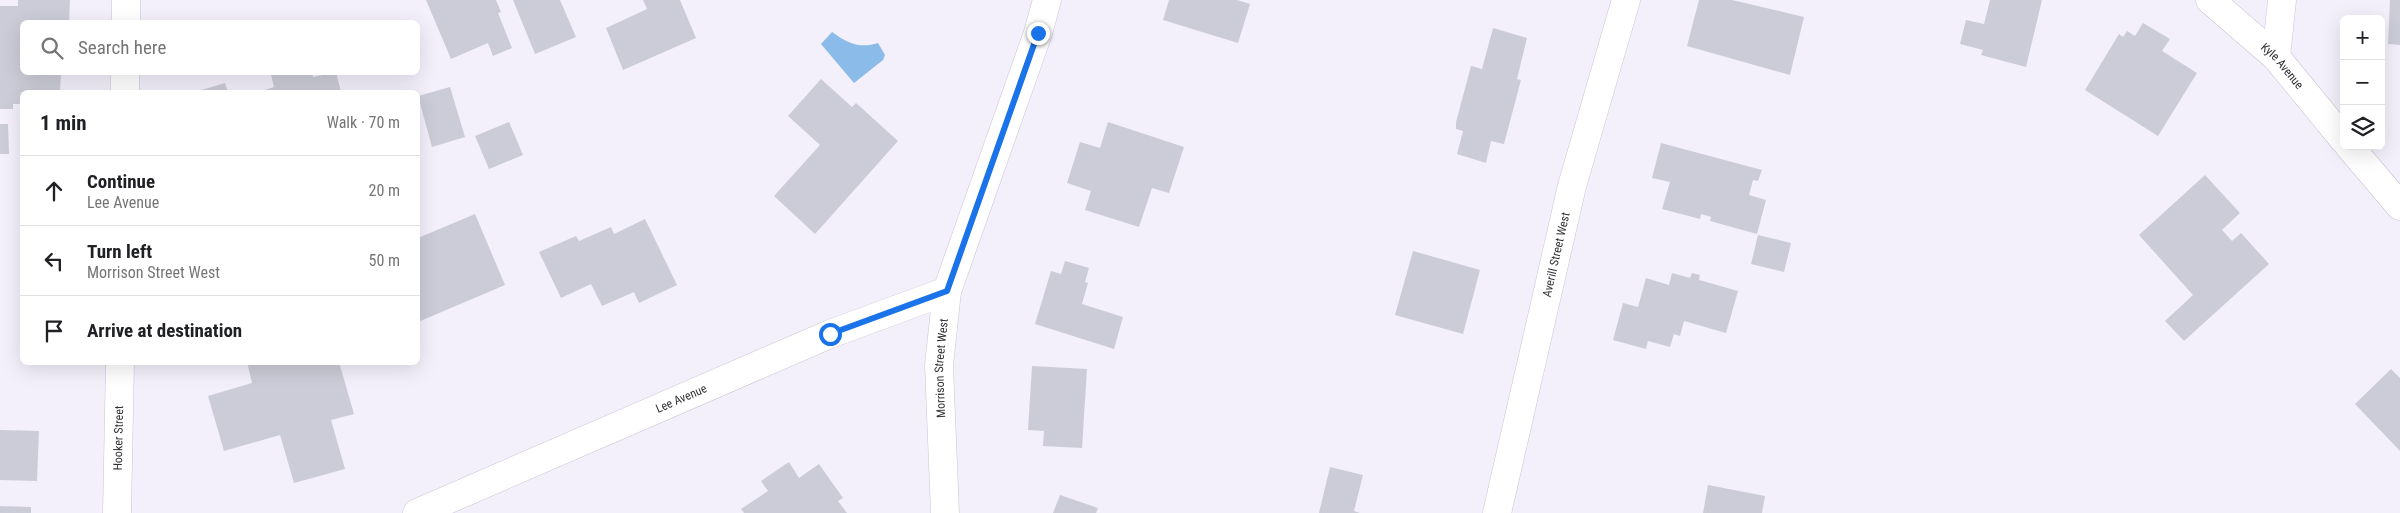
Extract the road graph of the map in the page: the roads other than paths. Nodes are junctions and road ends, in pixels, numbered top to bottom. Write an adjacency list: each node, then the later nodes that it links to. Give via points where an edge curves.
1 (126, 0): 6 (street)
2 (1047, 0): 13 (street, Morrison Street West)
3 (1626, 0): 18 (street, Averill Street West, via 1572,186)
4 (2210, 0): 7 (street, Kyle Avenue)
5 (2282, 0): 7 (street)
6 (126, 20)
7 (2276, 57): 10 (street, Kyle Avenue)
8 (125, 75): 9 (street)
9 (125, 90)
10 (2340, 135)
11 (2352, 150): 12 (street)
12 (2400, 206)
13 (947, 291): 16 (street, Lee Avenue, via 830,334); 17 (street, Morrison Street West, via 939,365)
14 (120, 365): 15 (street, Hooker Street)
15 (117, 513)
16 (417, 513)
17 (945, 513)
18 (1497, 513)

